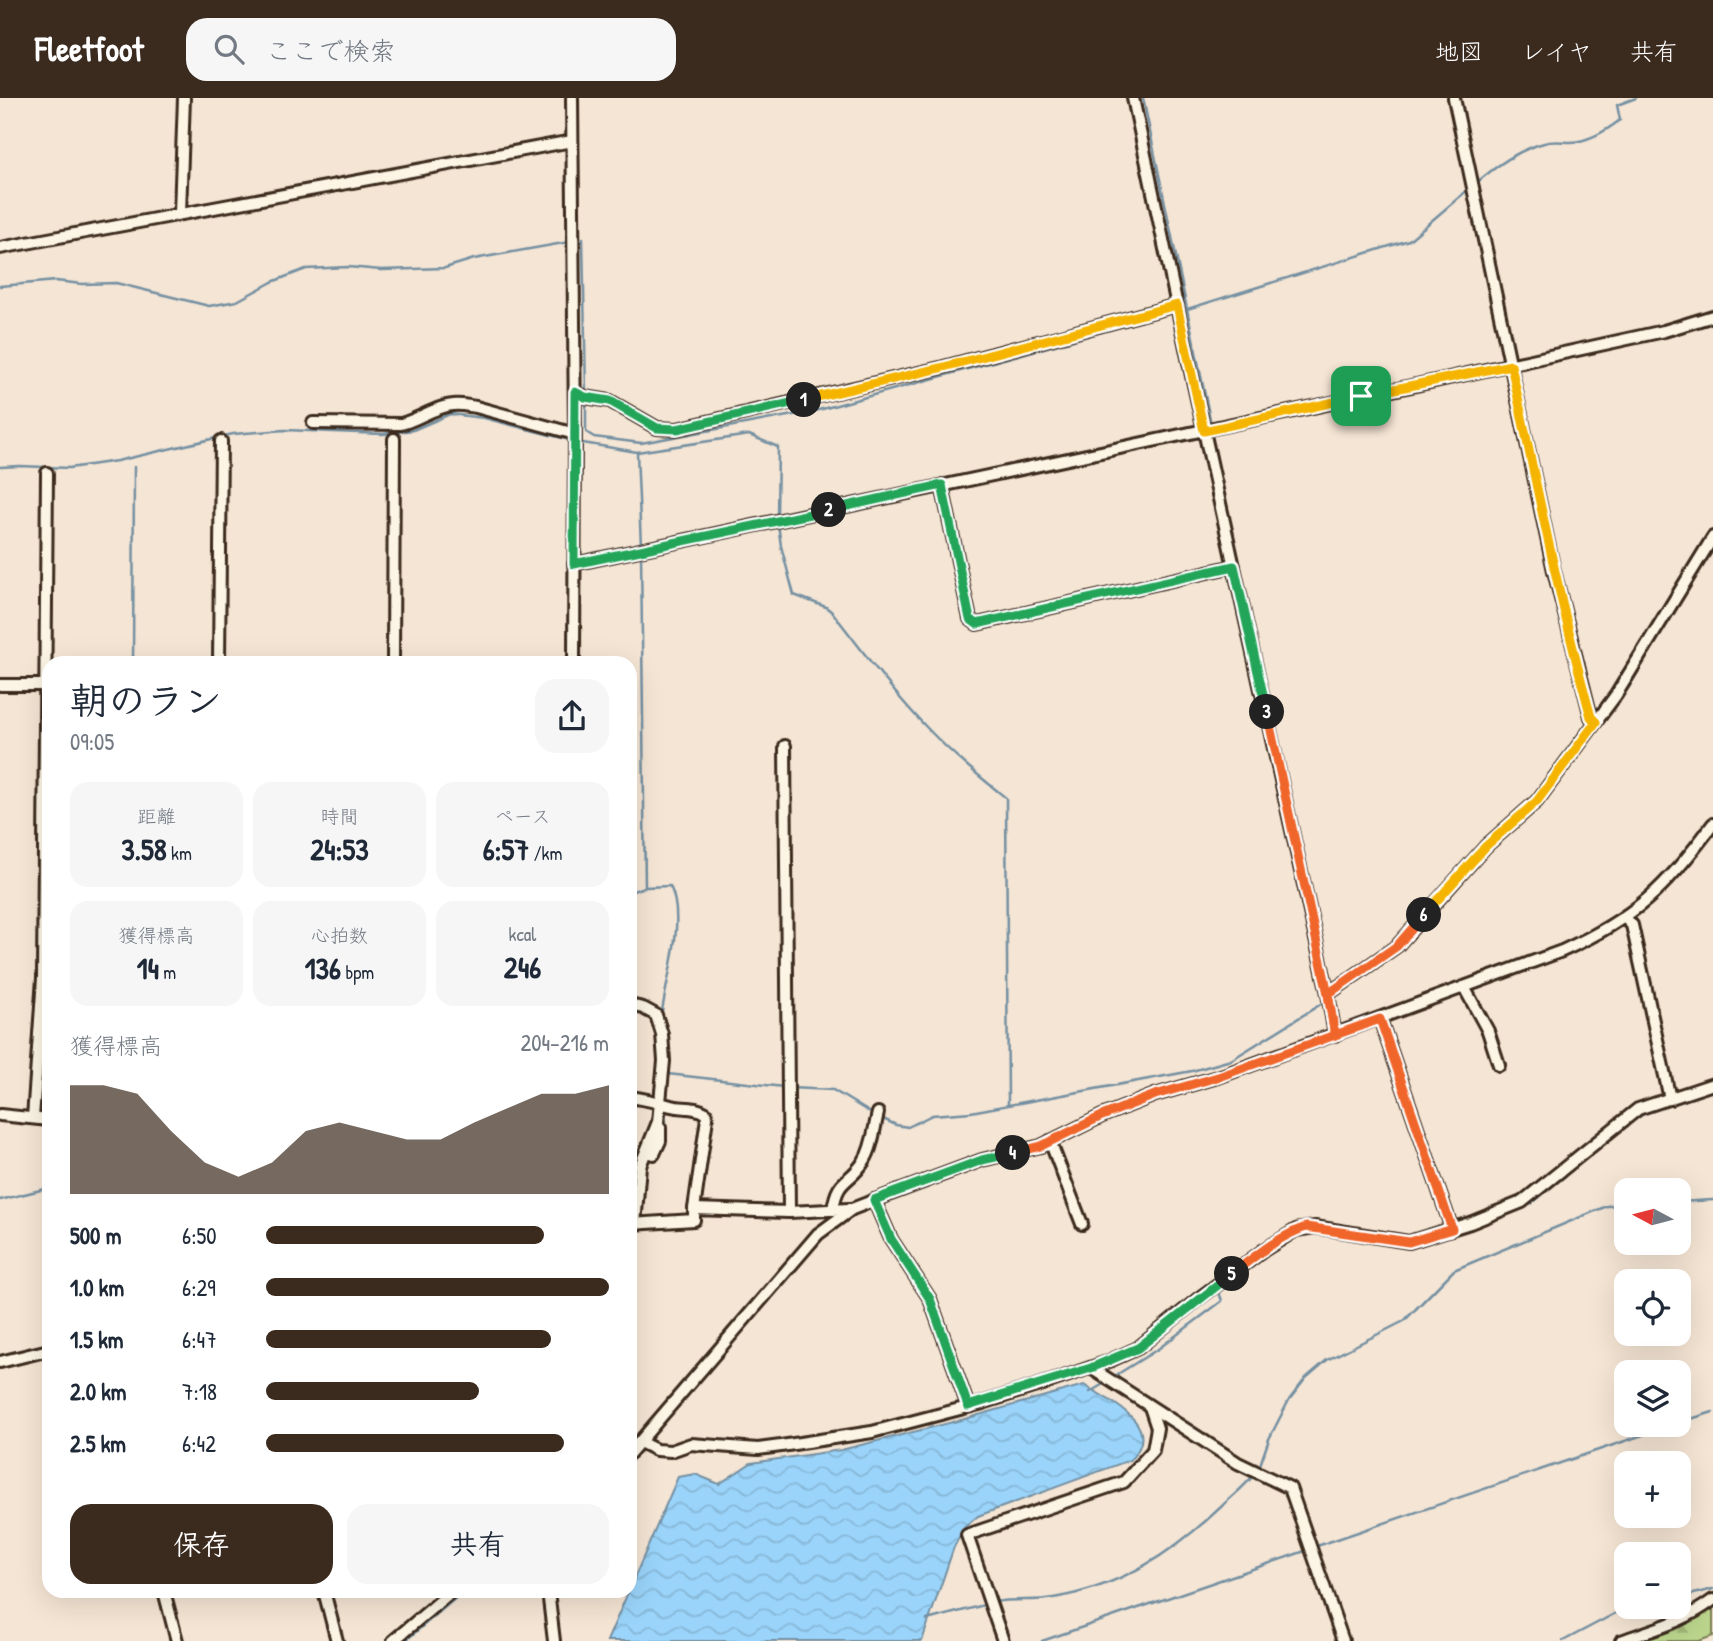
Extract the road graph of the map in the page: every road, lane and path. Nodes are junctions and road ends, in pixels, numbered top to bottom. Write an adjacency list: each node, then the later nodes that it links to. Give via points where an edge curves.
1 (184, 98): 6 (street)
2 (572, 98): 5 (street)
3 (1133, 98): 8 (street)
4 (1454, 98): 10 (street)
5 (572, 141): 6 (street); 11 (street)
6 (180, 213): 7 (street)
7 (0, 248)
8 (1177, 305): 11 (street, via 940,368 677,429 657,428 610,401); 13 (street)
9 (1713, 316): 10 (street)
10 (1511, 365): 13 (street); 28 (street, via 1557,583)
11 (575, 392): 14 (street)
12 (313, 423): 14 (street, via 401,424 459,405)
13 (1204, 431): 18 (street); 21 (street)
14 (575, 434): 20 (street)
15 (394, 439): 24 (street)
16 (220, 442): 23 (street)
17 (47, 473): 22 (street)
18 (942, 485): 20 (street); 21 (street, via 970,619 977,624)
19 (1713, 537): 28 (street)
20 (574, 564): 25 (street)
21 (1234, 566): 34 (street)
22 (48, 656)
23 (219, 656)
24 (393, 656)
25 (574, 656)
26 (0, 685): 27 (street)
27 (42, 685)
28 (1596, 722): 34 (street, via 1537,801 1486,846 1397,946)
29 (785, 746): 54 (street)
30 (1713, 824): 31 (street, via 1666,883)
31 (1625, 918): 32 (street, via 1562,951); 42 (street, via 1632,925)
32 (1464, 987): 36 (street); 38 (street, via 1488,1031)
33 (42, 992): 46 (street)
34 (1328, 994): 37 (street)
35 (637, 1007): 43 (street, via 656,1014 662,1034)
36 (1380, 1019): 37 (street); 57 (street)
37 (1335, 1035): 48 (street, via 1155,1095)
38 (1499, 1065)
39 (1713, 1074): 40 (street)
40 (1710, 1085): 42 (street)
41 (637, 1098): 43 (street)
42 (1670, 1098): 57 (street, via 1638,1109 1521,1202)
43 (659, 1101): 49 (street, via 658,1122 640,1166); 51 (street, via 706,1113)
44 (878, 1113): 53 (street, via 868,1154 841,1182)
45 (0, 1115): 46 (street)
46 (33, 1118): 47 (street)
47 (42, 1120)
48 (1050, 1141): 50 (street, via 982,1160); 56 (street)
49 (637, 1191)
50 (874, 1200): 52 (street); 61 (street, via 891,1239 930,1299)
51 (694, 1209): 54 (street); 55 (street, via 694,1220)
52 (852, 1209): 53 (street); 63 (street, via 818,1234)
53 (832, 1210): 54 (street)
54 (789, 1212)
55 (637, 1224)
56 (1082, 1224)
57 (1452, 1229): 60 (street, via 1409,1242 1315,1227 1296,1230 1138,1348)
58 (42, 1352): 59 (street)
59 (0, 1362)
60 (1091, 1368): 61 (street); 62 (street)
61 (968, 1406): 63 (street, via 872,1432 758,1449 691,1444 671,1451)
62 (1150, 1407): 74 (street, via 1157,1429 1153,1450 1124,1482 967,1535); 75 (street, via 1238,1462 1290,1488)
63 (640, 1442): 64 (street)
64 (637, 1445)
65 (166, 1598): 70 (street)
66 (326, 1598): 71 (street)
67 (444, 1598): 72 (street)
68 (549, 1598): 73 (street)
69 (1713, 1600): 76 (street, via 1670,1625)
70 (177, 1641)
71 (337, 1641)
72 (393, 1641)
73 (554, 1641)
74 (1003, 1641)
75 (1343, 1641)
76 (1620, 1641)

